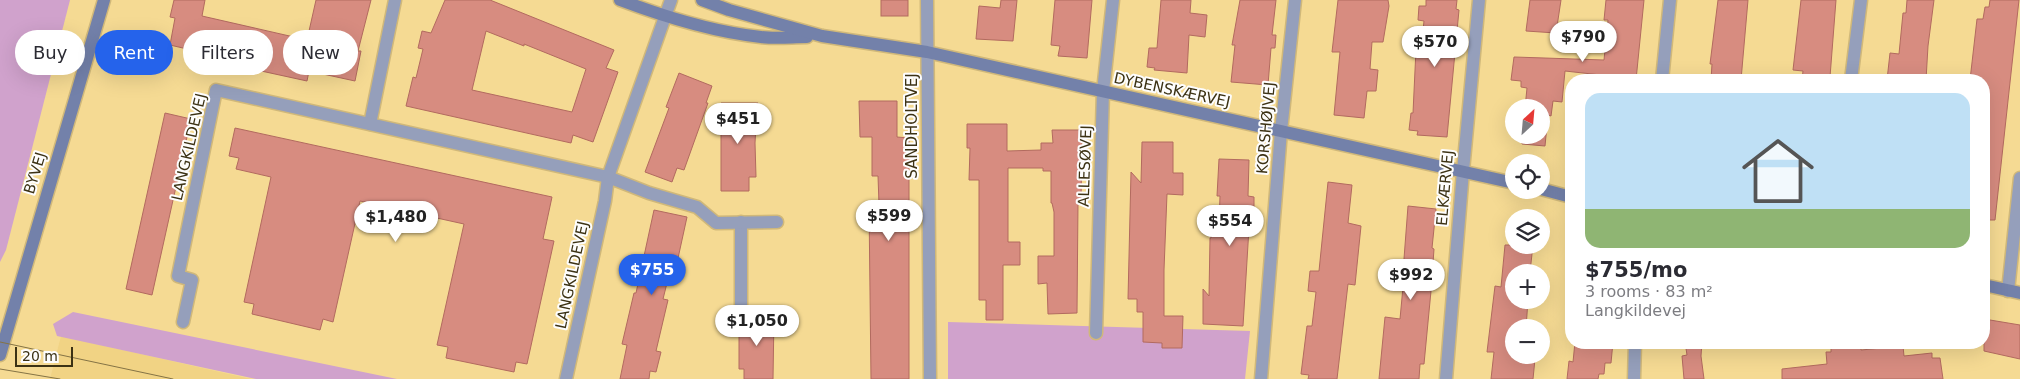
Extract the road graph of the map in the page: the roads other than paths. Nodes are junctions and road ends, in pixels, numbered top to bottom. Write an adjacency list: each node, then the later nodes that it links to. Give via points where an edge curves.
1 (104, 0): 34 (street, BYVEJ)
2 (395, 0): 18 (street)
3 (620, 0): 12 (street, DYBENSKÆRVEJ)
4 (671, 0): 12 (street, LANGKILDEVEJ)
5 (702, 0): 13 (street, DYBENSKÆRVEJ)
6 (927, 0): 14 (street, SANDHOLTVEJ)
7 (1113, 0): 17 (street, ALLESØVEJ)
8 (1295, 0): 19 (street, KORSHØJVEJ)
9 (1479, 0): 20 (street, ELKÆRVEJ)
10 (1670, 0): 15 (street)
11 (1861, 0): 16 (street)
12 (665, 18): 13 (street, DYBENSKÆRVEJ, via 762,37); 21 (street, LANGKILDEVEJ)
13 (822, 36): 14 (street, DYBENSKÆRVEJ)
14 (928, 52): 17 (street, DYBENSKÆRVEJ); 36 (street, SANDHOLTVEJ)
15 (1663, 74)
16 (1852, 74)
17 (1103, 91): 19 (street, DYBENSKÆRVEJ); 32 (street, ALLESØVEJ)
18 (370, 124): 21 (street, LANGKILDEVEJ); 31 (street, LANGKILDEVEJ, via 216,90 178,276 192,280)
19 (1281, 131): 20 (street, DYBENSKÆRVEJ); 37 (street, KORSHØJVEJ)
20 (1463, 171): 23 (street, DYBENSKÆRVEJ); 38 (street, ELKÆRVEJ)
21 (608, 177): 26 (street, LANGKILDEVEJ, via 649,194 697,207 716,223); 35 (street, LANGKILDEVEJ)
22 (2020, 178): 29 (street)
23 (1505, 181)
24 (1550, 191): 25 (street)
25 (1565, 195)
26 (741, 222): 27 (street, LANGKILDEVEJ); 30 (street)
27 (777, 222)
28 (1990, 286): 29 (street)
29 (2014, 292)
30 (741, 306)
31 (183, 322)
32 (1096, 333)
33 (1635, 349): 39 (street)
34 (0, 356)
35 (566, 379)
36 (930, 379)
37 (1261, 379)
38 (1446, 379)
39 (1634, 379)

